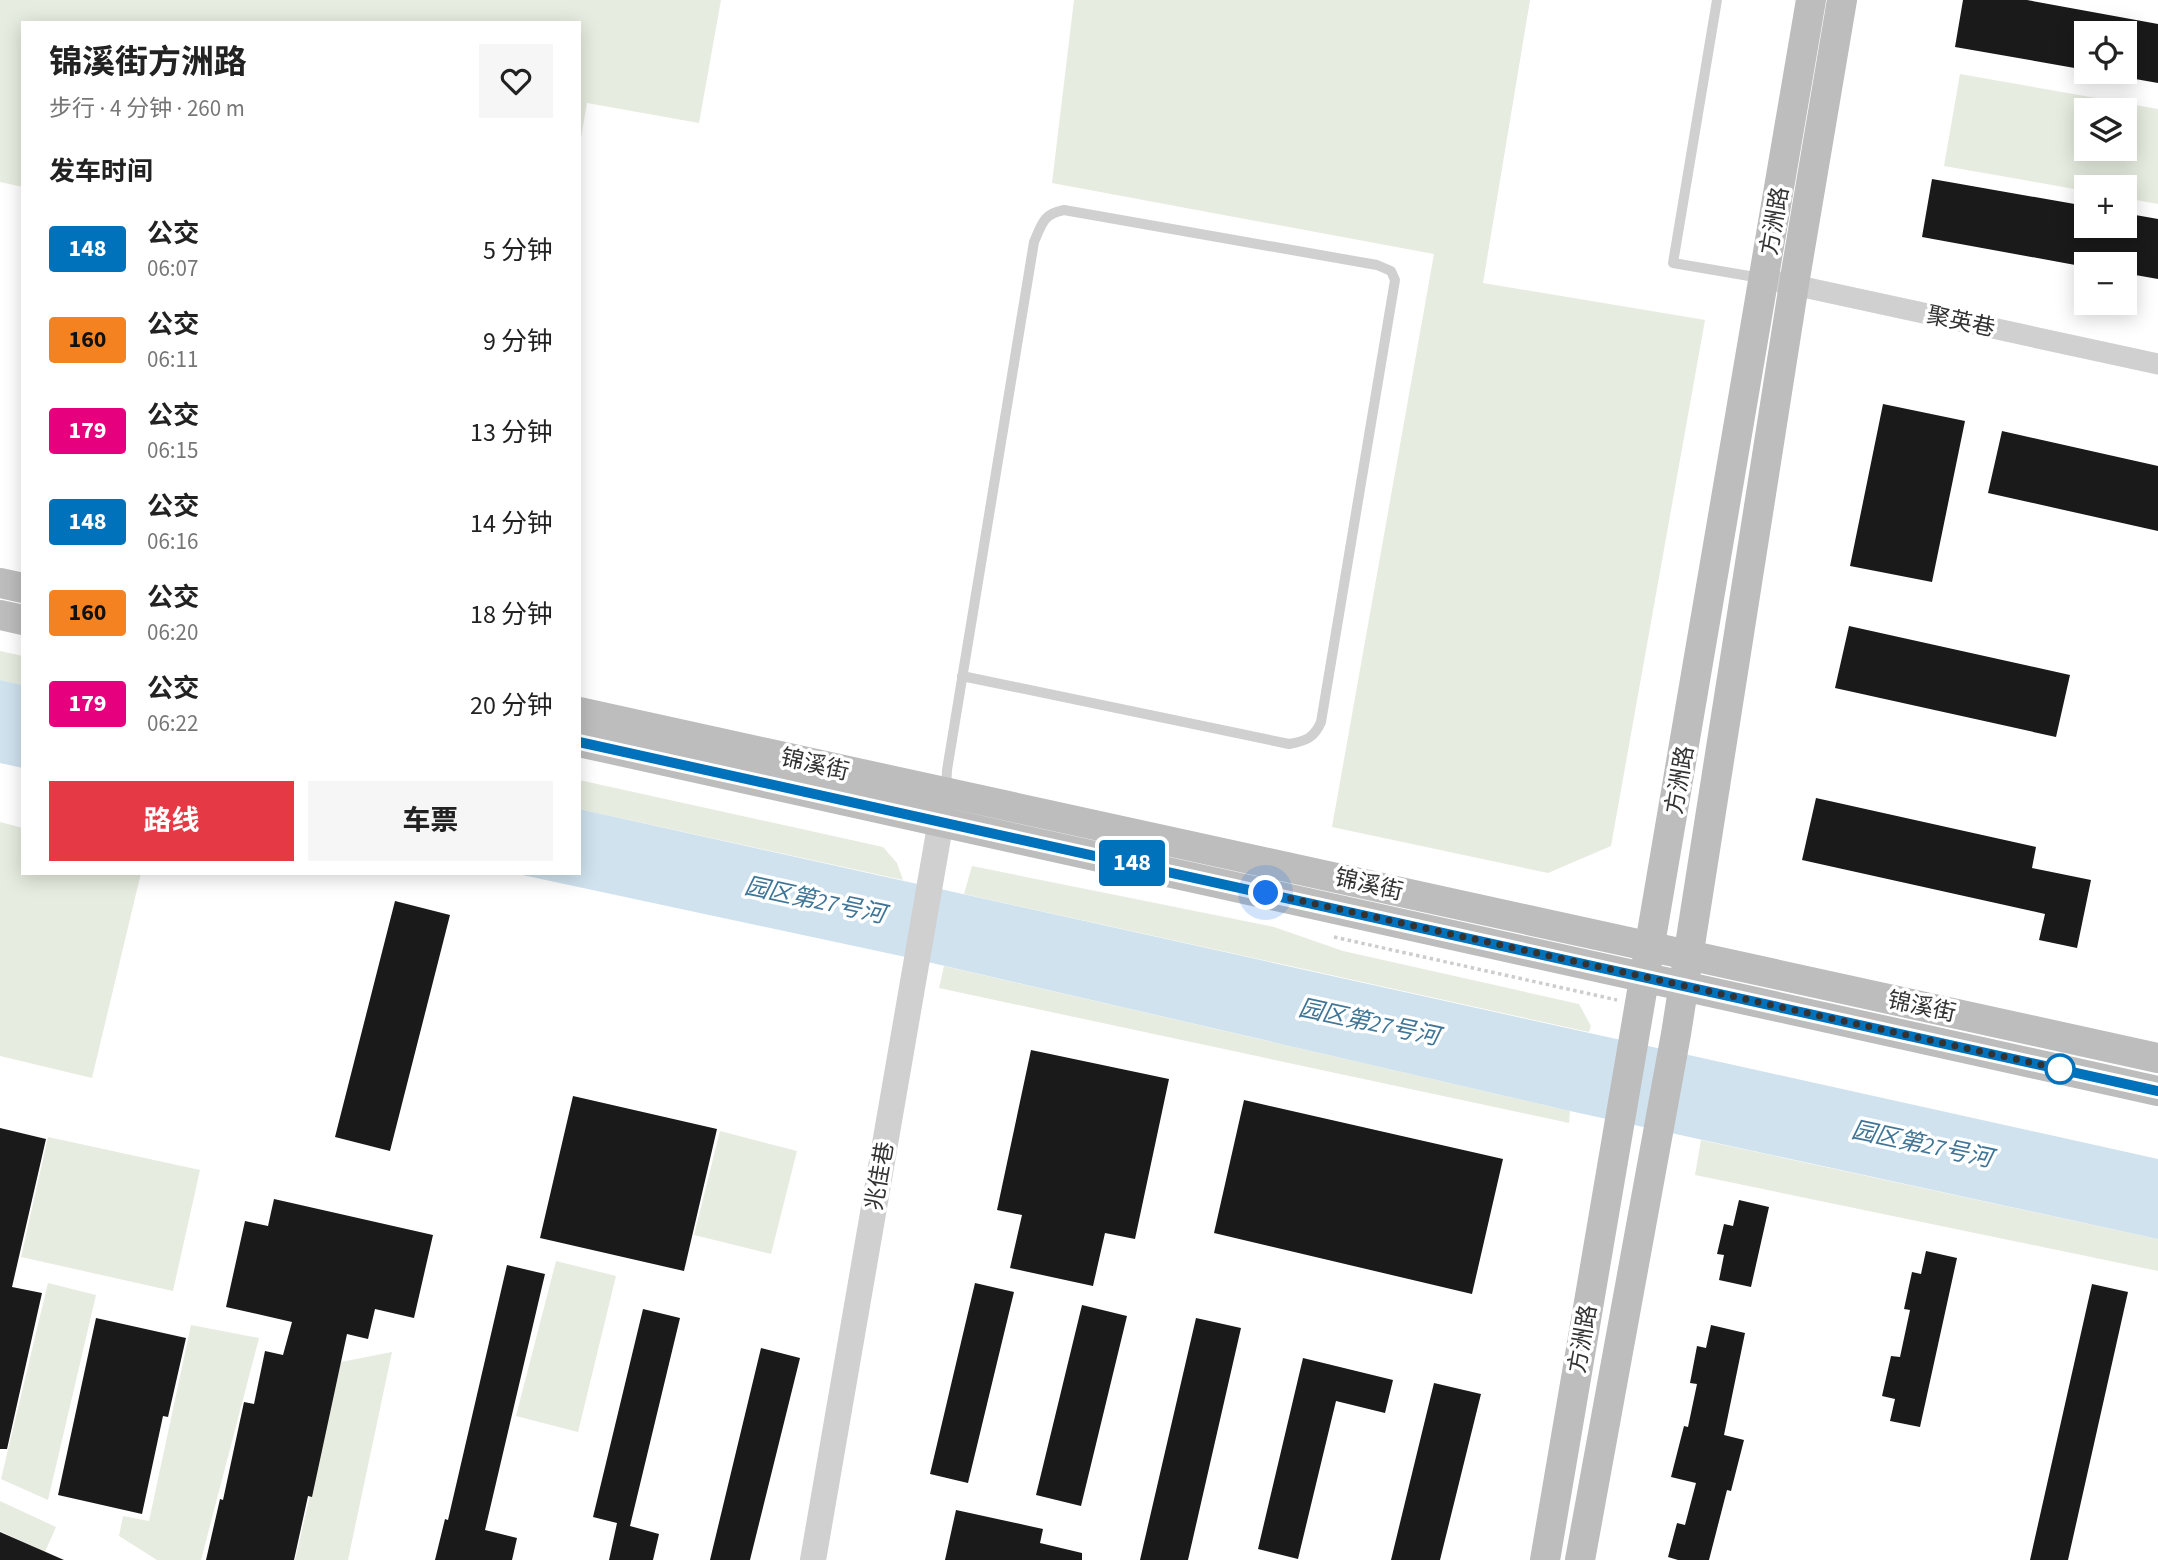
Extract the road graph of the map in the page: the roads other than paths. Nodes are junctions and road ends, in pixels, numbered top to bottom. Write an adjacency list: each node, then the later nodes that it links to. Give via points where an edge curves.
1 (1717, 0): 4 (lane, via 1674,263)
2 (1811, 0): 4 (main road, 方洲路)
3 (1842, 0): 5 (main road, 方洲路)
4 (1764, 279): 5 (street, 聚英巷); 16 (main road, 方洲路)
5 (1794, 284): 6 (street, 聚英巷); 17 (main road, 方洲路)
6 (2158, 364)
7 (0, 583): 8 (main road)
8 (21, 588)
9 (0, 615): 10 (main road)
10 (21, 620)
11 (962, 676): 11 (lane, via 1289,744 1315,734 1321,722 1391,307 1395,280 1391,271 1064,210 1052,212 1034,242); 14 (lane)
12 (581, 712): 14 (main road, 锦溪街)
13 (581, 742): 15 (main road, 锦溪街)
14 (946, 791): 15 (street, 兆佳巷); 16 (main road, 锦溪街)
15 (941, 822): 18 (main road, 锦溪街); 22 (street, 兆佳巷)
16 (1651, 947): 17 (main road, 锦溪街); 18 (main road, 方洲路)
17 (1688, 955): 19 (main road, 方洲路); 20 (main road, 锦溪街)
18 (1645, 977): 19 (main road, 锦溪街); 23 (main road, 方洲路)
19 (1683, 987): 21 (main road, 锦溪街); 24 (main road, 方洲路)
20 (2158, 1058)
21 (2158, 1091)
22 (813, 1560)
23 (1545, 1560)
24 (1580, 1560)

